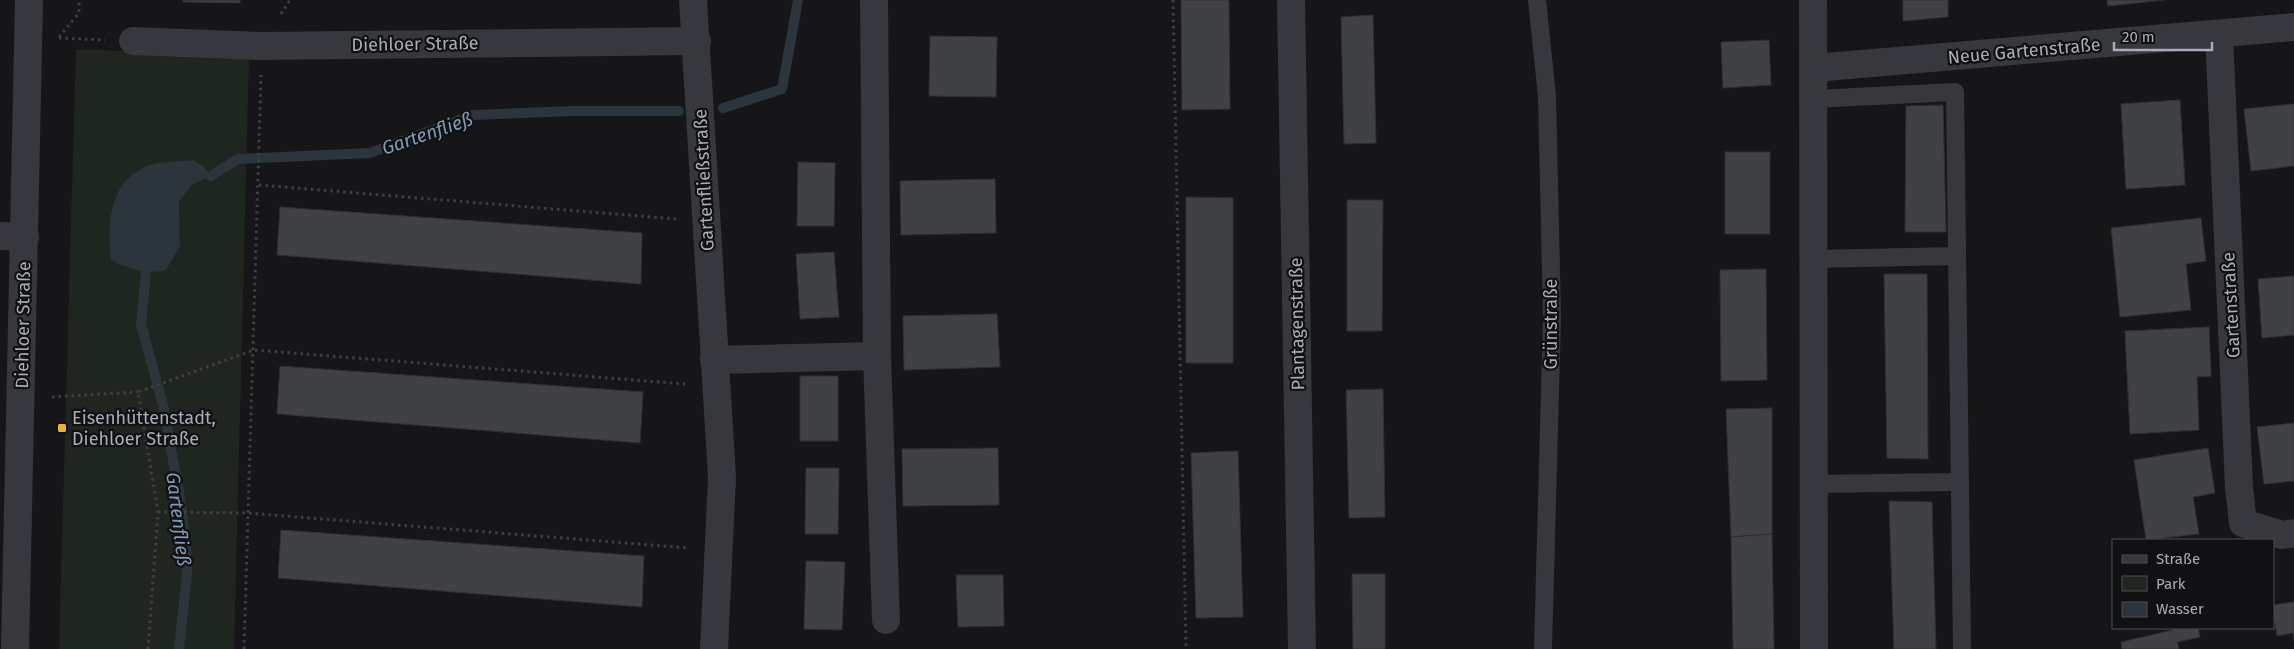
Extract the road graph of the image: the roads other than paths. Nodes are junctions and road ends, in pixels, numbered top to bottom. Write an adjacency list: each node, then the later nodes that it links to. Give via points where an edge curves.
1 (29, 0): 13 (street, Diehloer Straße)
2 (693, 0): 10 (street, Gartenfließstraße)
3 (874, 0): 16 (street)
4 (1291, 0): 24 (street, Plantagenstraße)
5 (1538, 0): 25 (lane, Grünstraße, via 1548,96 1552,317)
6 (1813, 0): 11 (street)
7 (2294, 27): 8 (street, Neue Gartenstraße)
8 (2219, 34): 11 (street, Neue Gartenstraße); 20 (street, Gartenstraße, via 2243,523 2282,535)
9 (133, 41): 10 (street, Diehloer Straße, via 261,46)
10 (697, 41): 17 (street, Gartenfließstraße)
11 (1814, 68): 12 (street)
12 (1814, 99): 14 (lane, via 1956,92); 15 (street)
13 (13, 236): 22 (street, Diehloer Straße)
14 (1957, 256): 15 (lane); 18 (lane)
15 (1814, 258): 19 (street)
16 (877, 356): 17 (street); 21 (street)
17 (714, 360): 23 (street, Gartenfließstraße, via 722,477)
18 (1960, 482): 19 (lane); 27 (lane)
19 (1814, 484): 26 (street)
20 (2294, 533)
21 (886, 620)
22 (15, 649)
23 (714, 649)
24 (1302, 649)
25 (1543, 649)
26 (1814, 649)
27 (1962, 649)

